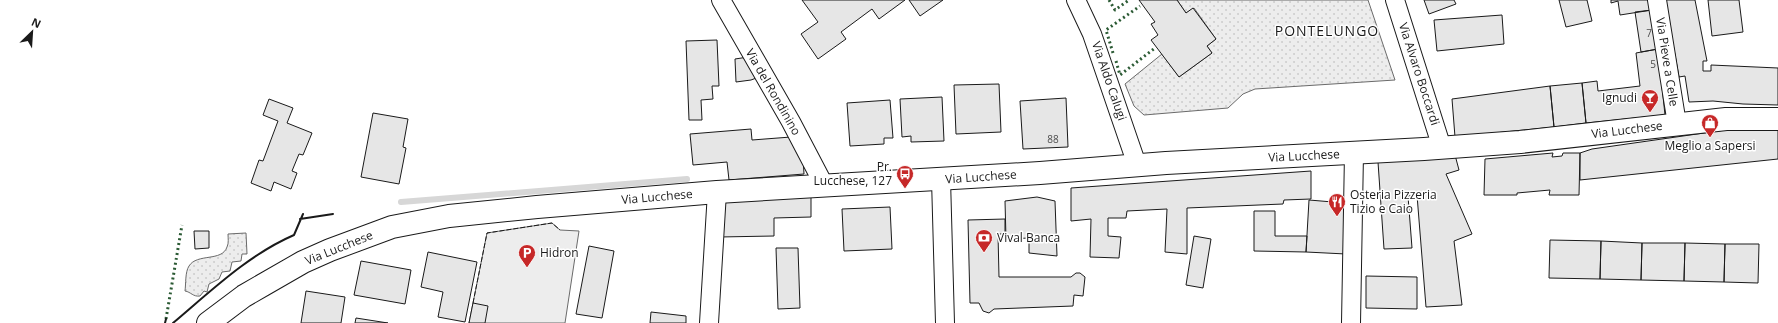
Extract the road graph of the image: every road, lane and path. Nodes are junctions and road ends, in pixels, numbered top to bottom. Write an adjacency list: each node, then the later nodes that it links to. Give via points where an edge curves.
1 (720, 0): 11 (street, Via del Rondinino, via 791,122)
2 (1076, 0): 9 (street, Via Aldo Calugi, via 1092,34)
3 (1395, 0): 7 (street, Via Alvaro Boccardi)
4 (1657, 0): 6 (street, Via Pieve a Celle)
5 (1778, 119): 6 (street, Via Lucchese, via 1735,118)
6 (1677, 124): 7 (street, Via Lucchese)
7 (1442, 148): 8 (street, Via Lucchese)
8 (1354, 153): 9 (street, Via Lucchese); 16 (street)
9 (1137, 165): 10 (street, Via Lucchese)
10 (941, 179): 11 (street, Via Lucchese); 15 (street)
11 (824, 185): 12 (street, Via Lucchese)
12 (717, 192): 13 (street, Via Lucchese, via 449,216 392,227 303,262 244,296); 14 (street)
13 (208, 323)
14 (709, 323)
15 (945, 323)
16 (1351, 323)

